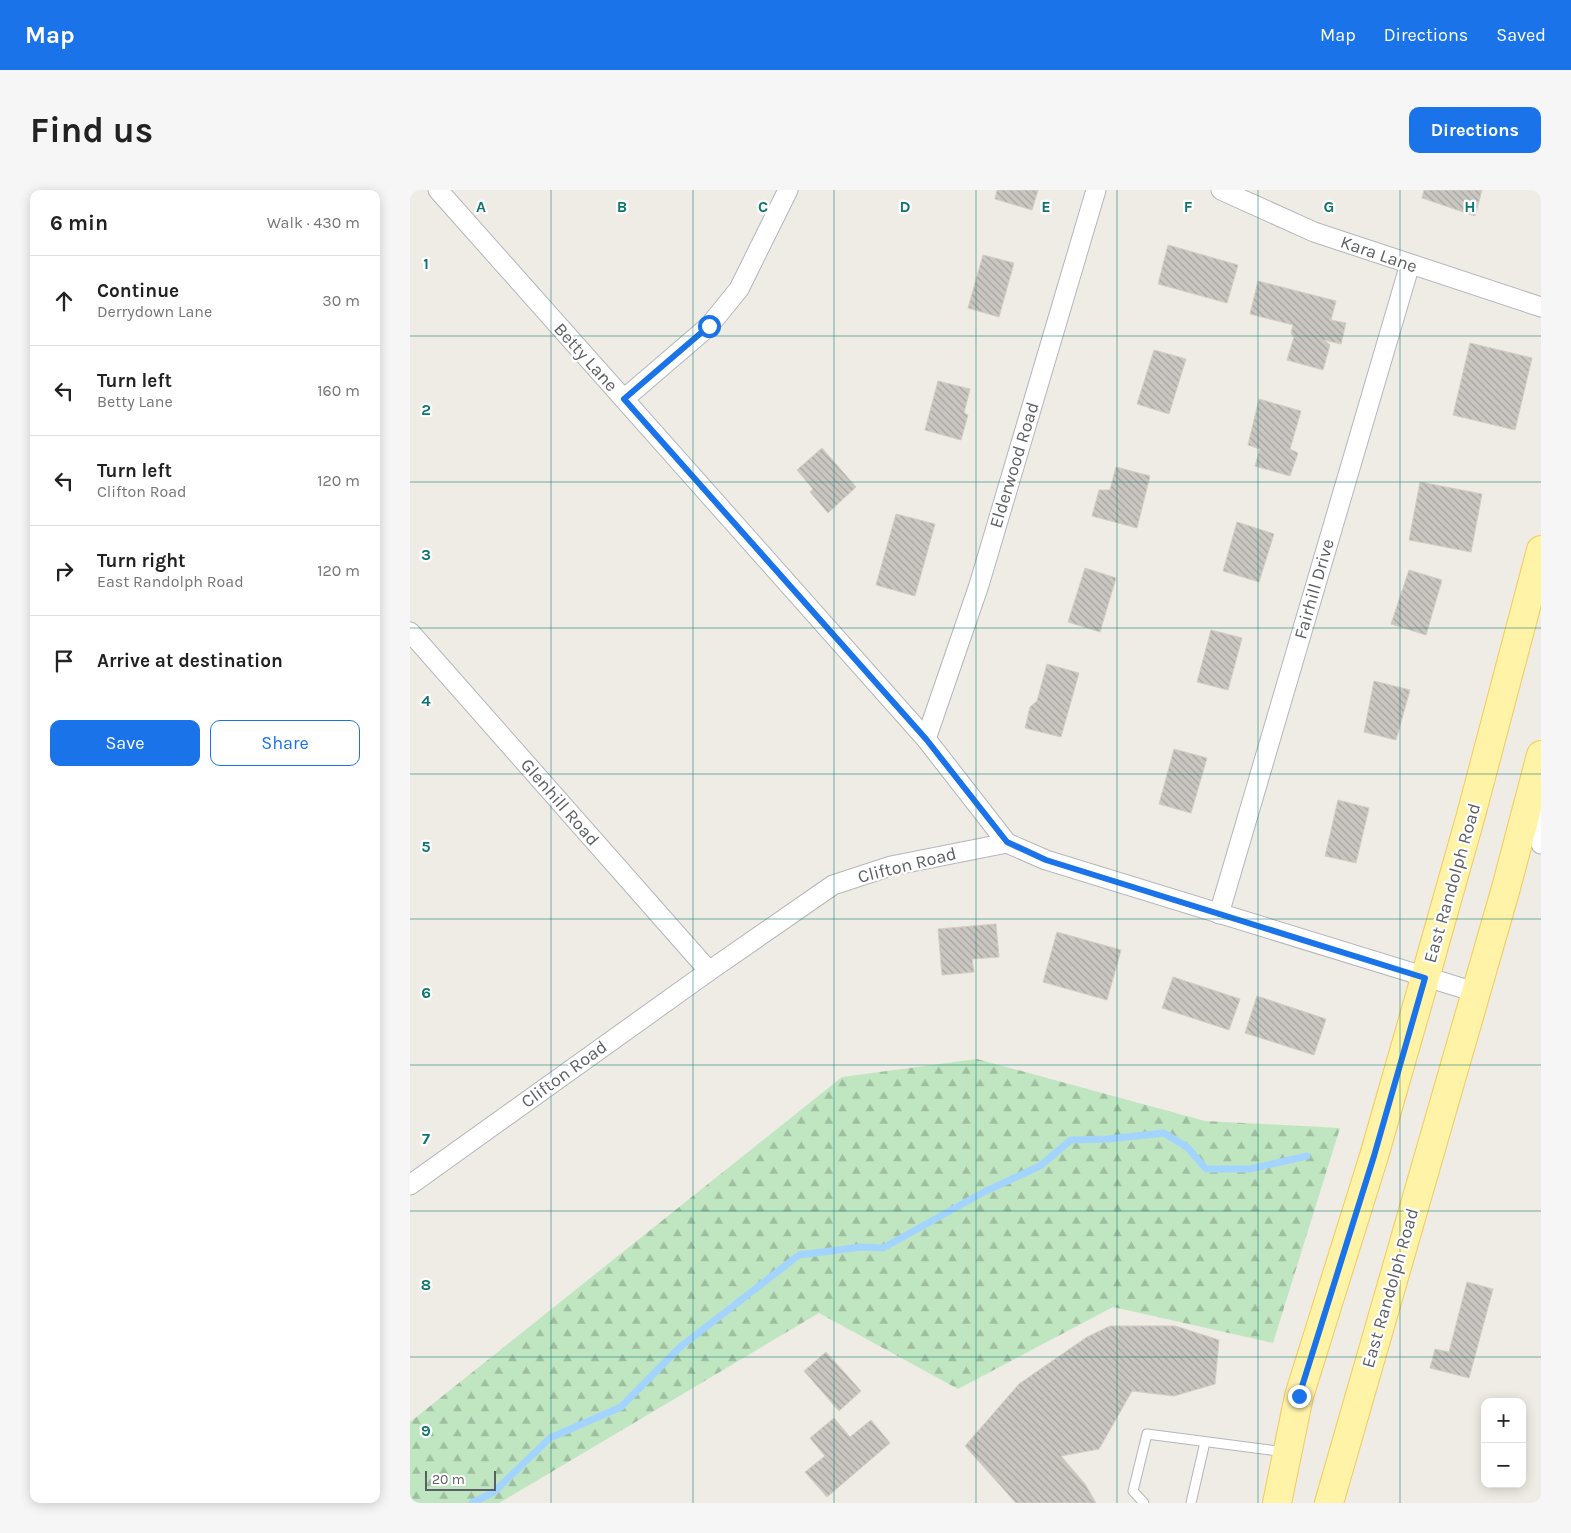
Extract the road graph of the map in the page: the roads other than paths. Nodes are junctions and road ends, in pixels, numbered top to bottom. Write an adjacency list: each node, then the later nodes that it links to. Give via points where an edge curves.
1 (438, 190): 7 (street, Betty Lane)
2 (788, 190): 7 (street, via 739,289 709,326)
3 (1096, 190): 10 (street, Elderwood Road, via 979,585)
4 (1221, 190): 5 (street, Kara Lane, via 1314,232)
5 (1410, 264): 6 (street, Kara Lane); 15 (street, Fairhill Drive)
6 (1541, 307)
7 (624, 399): 10 (street, Betty Lane)
8 (1541, 550): 17 (main road, East Randolph Road)
9 (410, 632): 16 (street, Glenhill Road)
10 (926, 739): 13 (street, Betty Lane)
11 (1541, 755): 12 (main road, East Randolph Road)
12 (1529, 801): 14 (street); 18 (main road, East Randolph Road)
13 (1007, 842): 15 (street, via 1046,860); 16 (street, Clifton Road, via 891,866 833,885)
14 (1541, 844)
15 (1219, 914): 17 (street)
16 (709, 971): 19 (street, Clifton Road)
17 (1425, 978): 18 (street); 21 (main road, East Randolph Road, via 1374,1156 1299,1396)
18 (1475, 992): 25 (main road, East Randolph Road)
19 (410, 1185)
20 (1205, 1442): 21 (lane); 22 (lane, via 1147,1434 1133,1491); 23 (lane)
21 (1288, 1452): 24 (main road, East Randolph Road)
22 (1144, 1503)
23 (1191, 1503)
24 (1277, 1503)
25 (1329, 1503)

